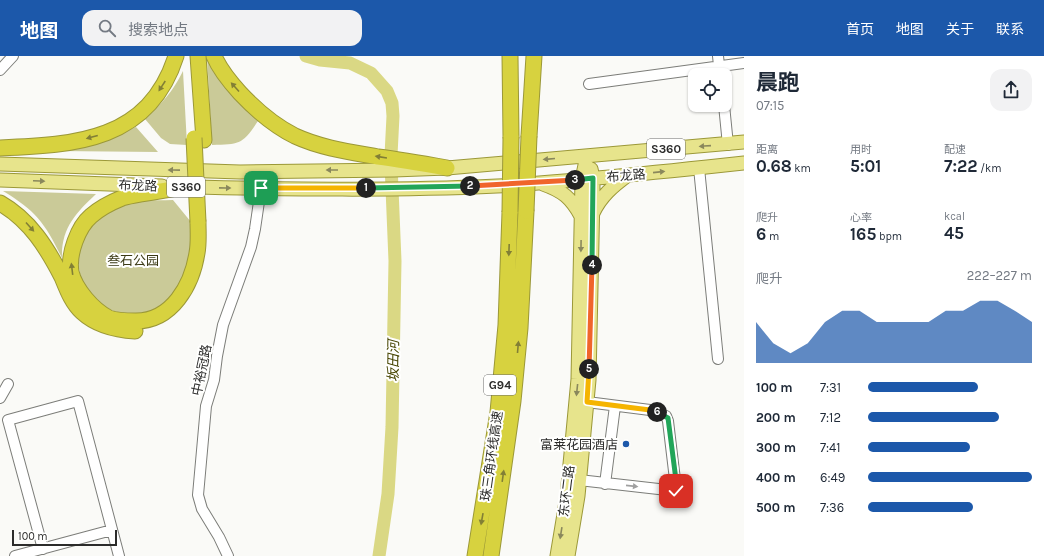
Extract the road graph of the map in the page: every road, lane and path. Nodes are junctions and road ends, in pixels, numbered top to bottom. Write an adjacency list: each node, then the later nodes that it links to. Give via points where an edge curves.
1 (13, 56): 14 (street)
2 (176, 56): 23 (highway, one-way to 23, via 165,82 155,97 141,113 113,131 71,143)
3 (188, 56): 20 (highway)
4 (198, 56): 20 (highway)
5 (214, 56): 27 (highway, one-way to 5, via 333,148 295,136 261,113 230,81)
6 (502, 56): 17 (highway, via 505,84)
7 (510, 56): 17 (highway, G94)
8 (526, 56): 19 (highway, G94)
9 (534, 56): 19 (highway)
10 (718, 56): 12 (street)
11 (744, 63): 13 (street)
12 (720, 68)
13 (729, 68)
14 (0, 70)
15 (688, 74): 16 (street)
16 (589, 84)
17 (512, 110): 50 (highway, 珠三角环线高速 / G94, one-way to 50, bridge, via 506,325 498,412)
18 (725, 112): 22 (street)
19 (529, 136): 51 (highway, 珠三角环线高速 / G94, one-way to 19, bridge, via 513,401 520,328)
20 (199, 139): 37 (highway)
21 (744, 142): 22 (main road, 布龙路 / S360)
22 (728, 145): 24 (main road, 布龙路 / S360, one-way to 24)
23 (0, 148)
24 (588, 156): 27 (main road, 布龙路 / S360, one-way to 27); 30 (main road, 东环二路)
25 (744, 163): 28 (main road, 布龙路 / S360)
26 (0, 164): 27 (main road, 布龙路 / S360, one-way to 26, via 233,172)
27 (447, 168)
28 (699, 168): 29 (main road, 布龙路 / S360, one-way to 28); 38 (street)
29 (628, 175): 30 (main road, 布龙路 / S360); 36 (main road, via 611,187)
30 (587, 179): 32 (main road, 布龙路 / S360); 36 (main road, 东环二路)
31 (0, 180): 33 (main road, 布龙路 / S360, one-way to 33)
32 (539, 182): 34 (main road, 布龙路 / S360, via 497,186 412,188); 36 (main road, via 560,191)
33 (182, 187): 34 (main road, 布龙路 / S360, one-way to 34); 37 (highway, one-way to 33, via 193,272 174,305 160,314 144,321 109,318 86,300 78,287 71,272 72,255 75,240 91,216 124,197)
34 (261, 188): 49 (street, 中裕冠路, via 251,247 223,325 214,380 206,406 198,495 202,509)
35 (0, 203): 37 (highway, one-way to 37, via 23,219 36,233 81,312 114,330 135,331 150,328 167,321 184,309 195,292 202,273 206,249)
36 (587, 216): 41 (main road, 东环二路); 52 (main road, 东环二路, one-way to 52, via 578,379 567,496)
37 (202, 223)
38 (718, 359)
39 (8, 384): 40 (street)
40 (0, 398)
41 (587, 402): 42 (street); 43 (main road, 东环二路)
42 (615, 406): 44 (street); 44 (street, one-way to 42, via 676,491 668,418 650,410)
43 (579, 480): 44 (street); 53 (main road, 东环二路)
44 (605, 484)
45 (112, 530): 46 (street); 46 (street, via 78,401 8,420); 48 (street)
46 (41, 551): 47 (street)
47 (15, 556)
48 (119, 556)
49 (228, 556)
50 (475, 556)
51 (491, 556)
52 (557, 556)
53 (568, 556)

